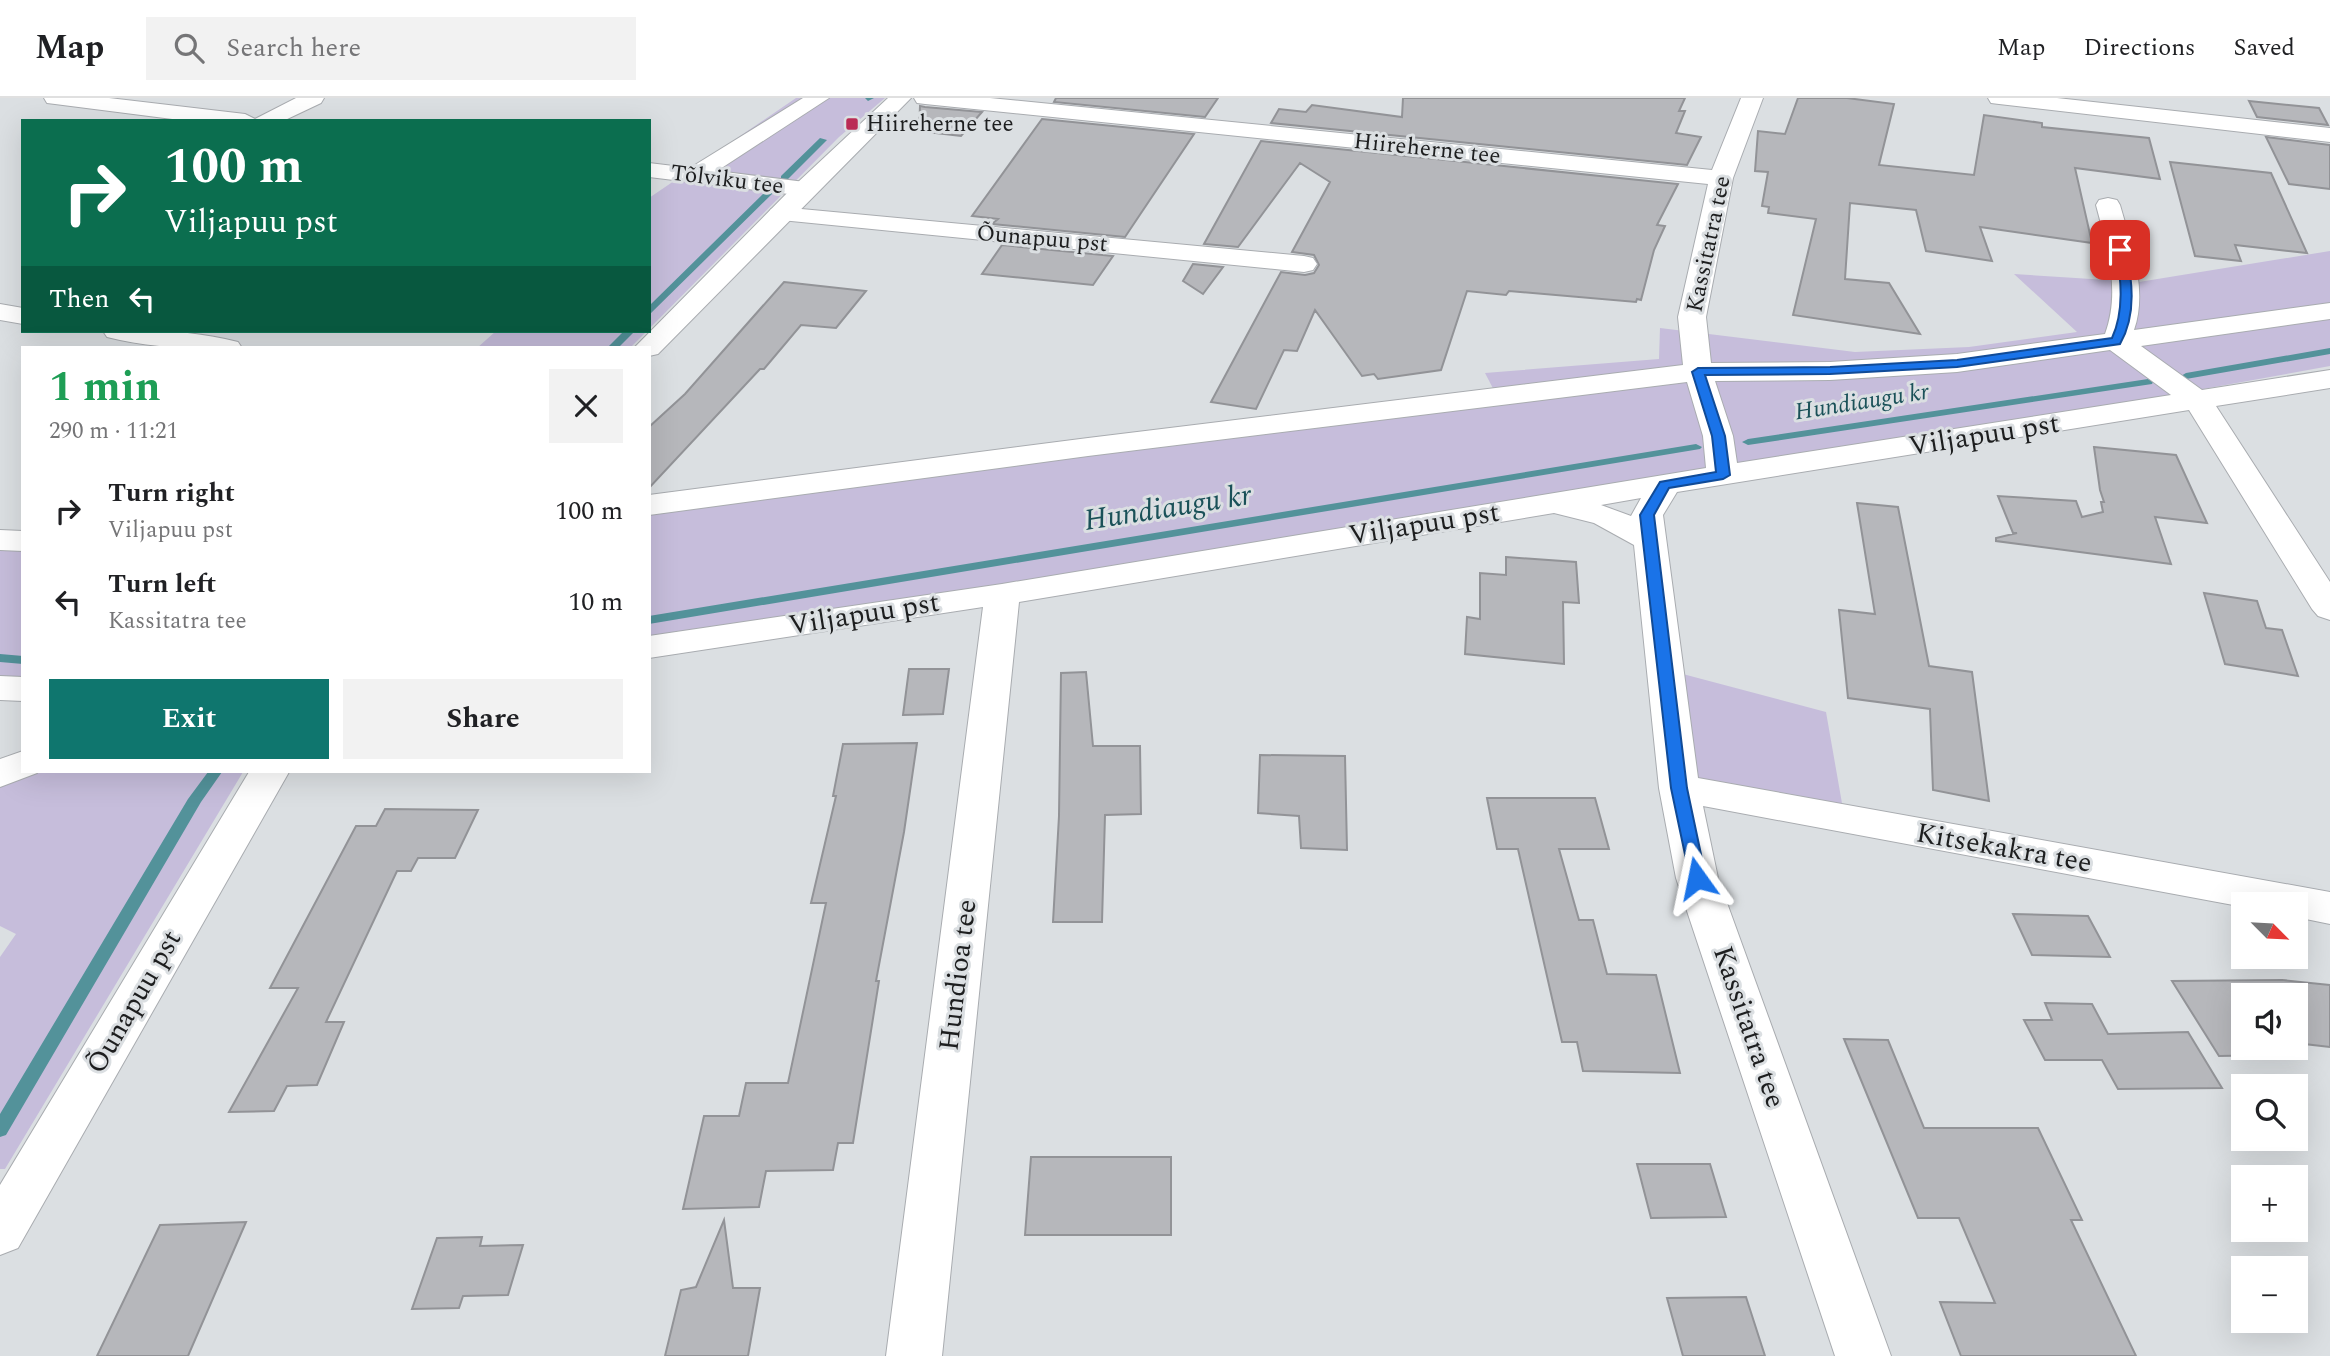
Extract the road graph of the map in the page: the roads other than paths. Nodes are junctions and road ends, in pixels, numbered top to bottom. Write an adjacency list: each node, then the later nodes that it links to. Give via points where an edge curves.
1 (55, 98): 8 (street)
2 (313, 98): 9 (street)
3 (818, 98): 12 (street)
4 (900, 98): 14 (street)
5 (925, 98): 13 (street, Hiireherne tee)
6 (1752, 98): 13 (street, Kassitatra tee)
7 (1999, 98): 10 (street)
8 (228, 119)
9 (269, 119)
10 (2330, 135)
11 (651, 170): 12 (street, Tõlviku tee)
12 (695, 175): 14 (street, Tõlviku tee)
13 (1721, 178): 25 (street, Kassitatra tee, via 1692,317)
14 (804, 189): 16 (street)
15 (2108, 205): 22 (street, via 2126,273 2124,324)
16 (780, 214): 17 (street, Õunapuu pst); 24 (street)
17 (1304, 264)
18 (2330, 311): 22 (street)
19 (0, 312): 20 (street)
20 (21, 316)
21 (130, 333): 23 (street)
22 (2116, 341): 25 (street, via 1957,363 1830,371); 27 (street)
23 (215, 346)
24 (650, 346)
25 (1698, 372): 28 (street, Kassitatra tee, via 1718,436); 31 (street)
26 (2330, 379): 27 (street, Viljapuu pst)
27 (2199, 402): 28 (street, Viljapuu pst); 36 (street)
28 (1723, 475): 29 (street, Viljapuu pst)
29 (1665, 485): 30 (street, Viljapuu pst); 33 (street, Kassitatra tee, via 1647,515)
30 (1554, 503): 33 (street, via 1606,516); 35 (street, Viljapuu pst)
31 (651, 505)
32 (0, 540): 34 (street)
33 (1649, 540): 43 (street, Kassitatra tee)
34 (21, 541)
35 (1002, 594): 37 (street, Viljapuu pst); 46 (street, Hundioa tee)
36 (2330, 610)
37 (651, 647)
38 (0, 688): 39 (street)
39 (21, 689)
40 (21, 765): 42 (street)
41 (268, 773): 45 (street, Õunapuu pst)
42 (0, 774)
43 (1679, 788): 44 (street, Kitsekakra tee); 47 (street, Kassitatra tee, via 1697,878)
44 (2330, 908)
45 (5, 1214)
46 (914, 1356)
47 (1863, 1356)

